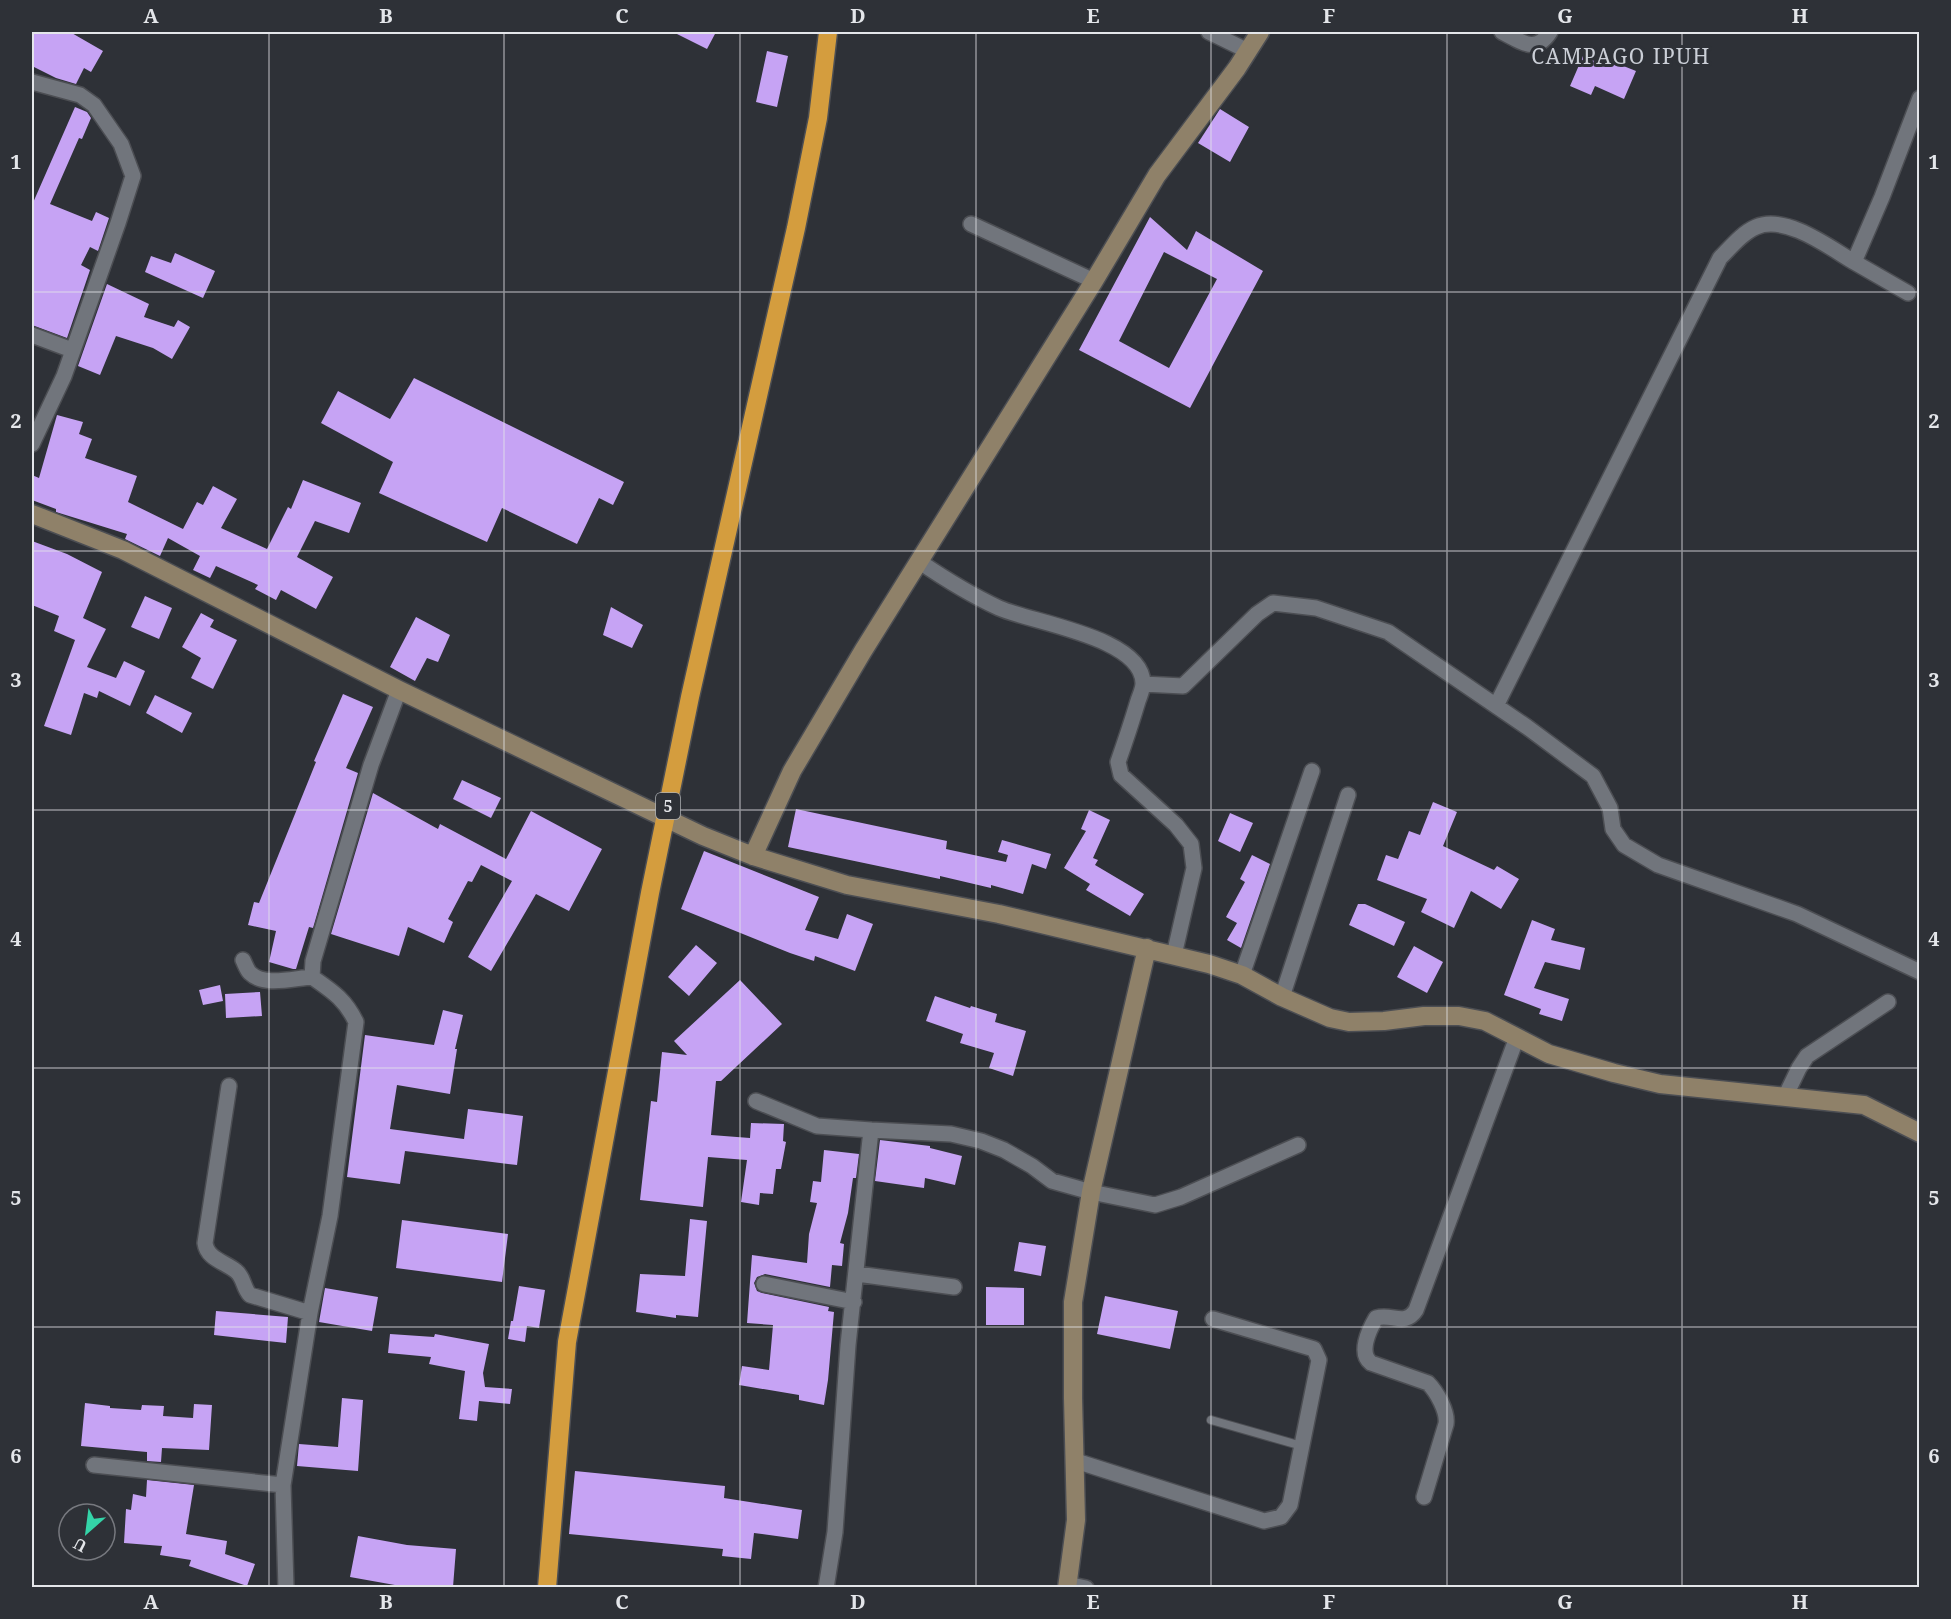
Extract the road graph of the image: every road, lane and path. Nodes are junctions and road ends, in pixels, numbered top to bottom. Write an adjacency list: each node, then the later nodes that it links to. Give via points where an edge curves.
1 (1209, 32): 6 (street)
2 (1260, 32): 6 (street)
3 (1502, 32): 4 (street, via 1537,45)
4 (1550, 32)
5 (824, 33): 23 (highway, 5, via 818,118 796,228)
6 (1248, 51): 11 (street, via 1157,174)
7 (32, 82): 14 (street, via 80,95 94,105 121,144 133,176)
8 (1920, 98): 10 (street)
9 (971, 224): 11 (street)
10 (1854, 262): 12 (street); 20 (street, via 1807,234 1771,225 1756,226 1720,258)
11 (1094, 281): 17 (street)
12 (1908, 293)
13 (32, 335): 14 (street)
14 (72, 350): 15 (street)
15 (32, 444)
16 (32, 514): 19 (street, via 123,550)
17 (920, 562): 18 (street, via 955,586 1001,609 1072,629 1116,648 1140,668); 24 (street, via 792,771)
18 (1143, 684): 20 (street, via 1184,686 1273,603 1316,608 1388,632); 26 (street, via 1118,762 1121,775 1176,825 1191,844 1194,868)
19 (399, 690): 23 (street); 30 (street, via 371,765 312,961)
20 (1496, 705): 28 (street, via 1593,776 1610,808 1613,829 1624,845 1658,865 1797,914)
21 (1312, 771): 29 (street)
22 (1348, 795): 31 (street)
23 (666, 817): 24 (street); 55 (highway, 5, via 567,1342)
24 (753, 855): 25 (street, via 847,885)
25 (1147, 948): 26 (street); 40 (street)
26 (1174, 955): 29 (street)
27 (243, 960): 30 (street, via 249,972 260,979)
28 (1920, 972)
29 (1242, 975): 31 (street)
30 (312, 976): 45 (street, via 339,996 356,1022 330,1215)
31 (1282, 997): 33 (street, via 1349,1022 1459,1016 1485,1021)
32 (1888, 1002): 35 (street, via 1807,1056)
33 (1517, 1037): 35 (street, via 1549,1054 1648,1081); 52 (street, via 1416,1310 1404,1321 1376,1318 1363,1352 1371,1363 1428,1383 1445,1413 1446,1424)
34 (229, 1086): 45 (street, via 206,1250 238,1273 250,1295)
35 (1785, 1097): 38 (street, via 1864,1106)
36 (756, 1101): 37 (street, via 817,1126)
37 (871, 1130): 40 (street, via 951,1134 981,1141 1014,1155 1052,1181); 41 (street)
38 (1920, 1133)
39 (1298, 1145): 40 (street, via 1155,1205)
40 (1091, 1192): 49 (street, via 1073,1302)
41 (857, 1274): 43 (street); 44 (street)
42 (764, 1284): 44 (street)
43 (954, 1287)
44 (854, 1302): 56 (street, via 835,1532)
45 (310, 1312): 51 (street)
46 (1213, 1319): 48 (street, via 1314,1349 1319,1360)
47 (1211, 1420): 48 (lane)
48 (1302, 1446): 49 (street, via 1290,1505 1281,1518 1264,1521)
49 (1076, 1461): 53 (street, via 1076,1520)
50 (94, 1465): 51 (street)
51 (283, 1485): 54 (street)
52 (1424, 1497)
53 (1067, 1586): 57 (street)
54 (286, 1587)
55 (547, 1587)
56 (826, 1587)
57 (1086, 1587)

